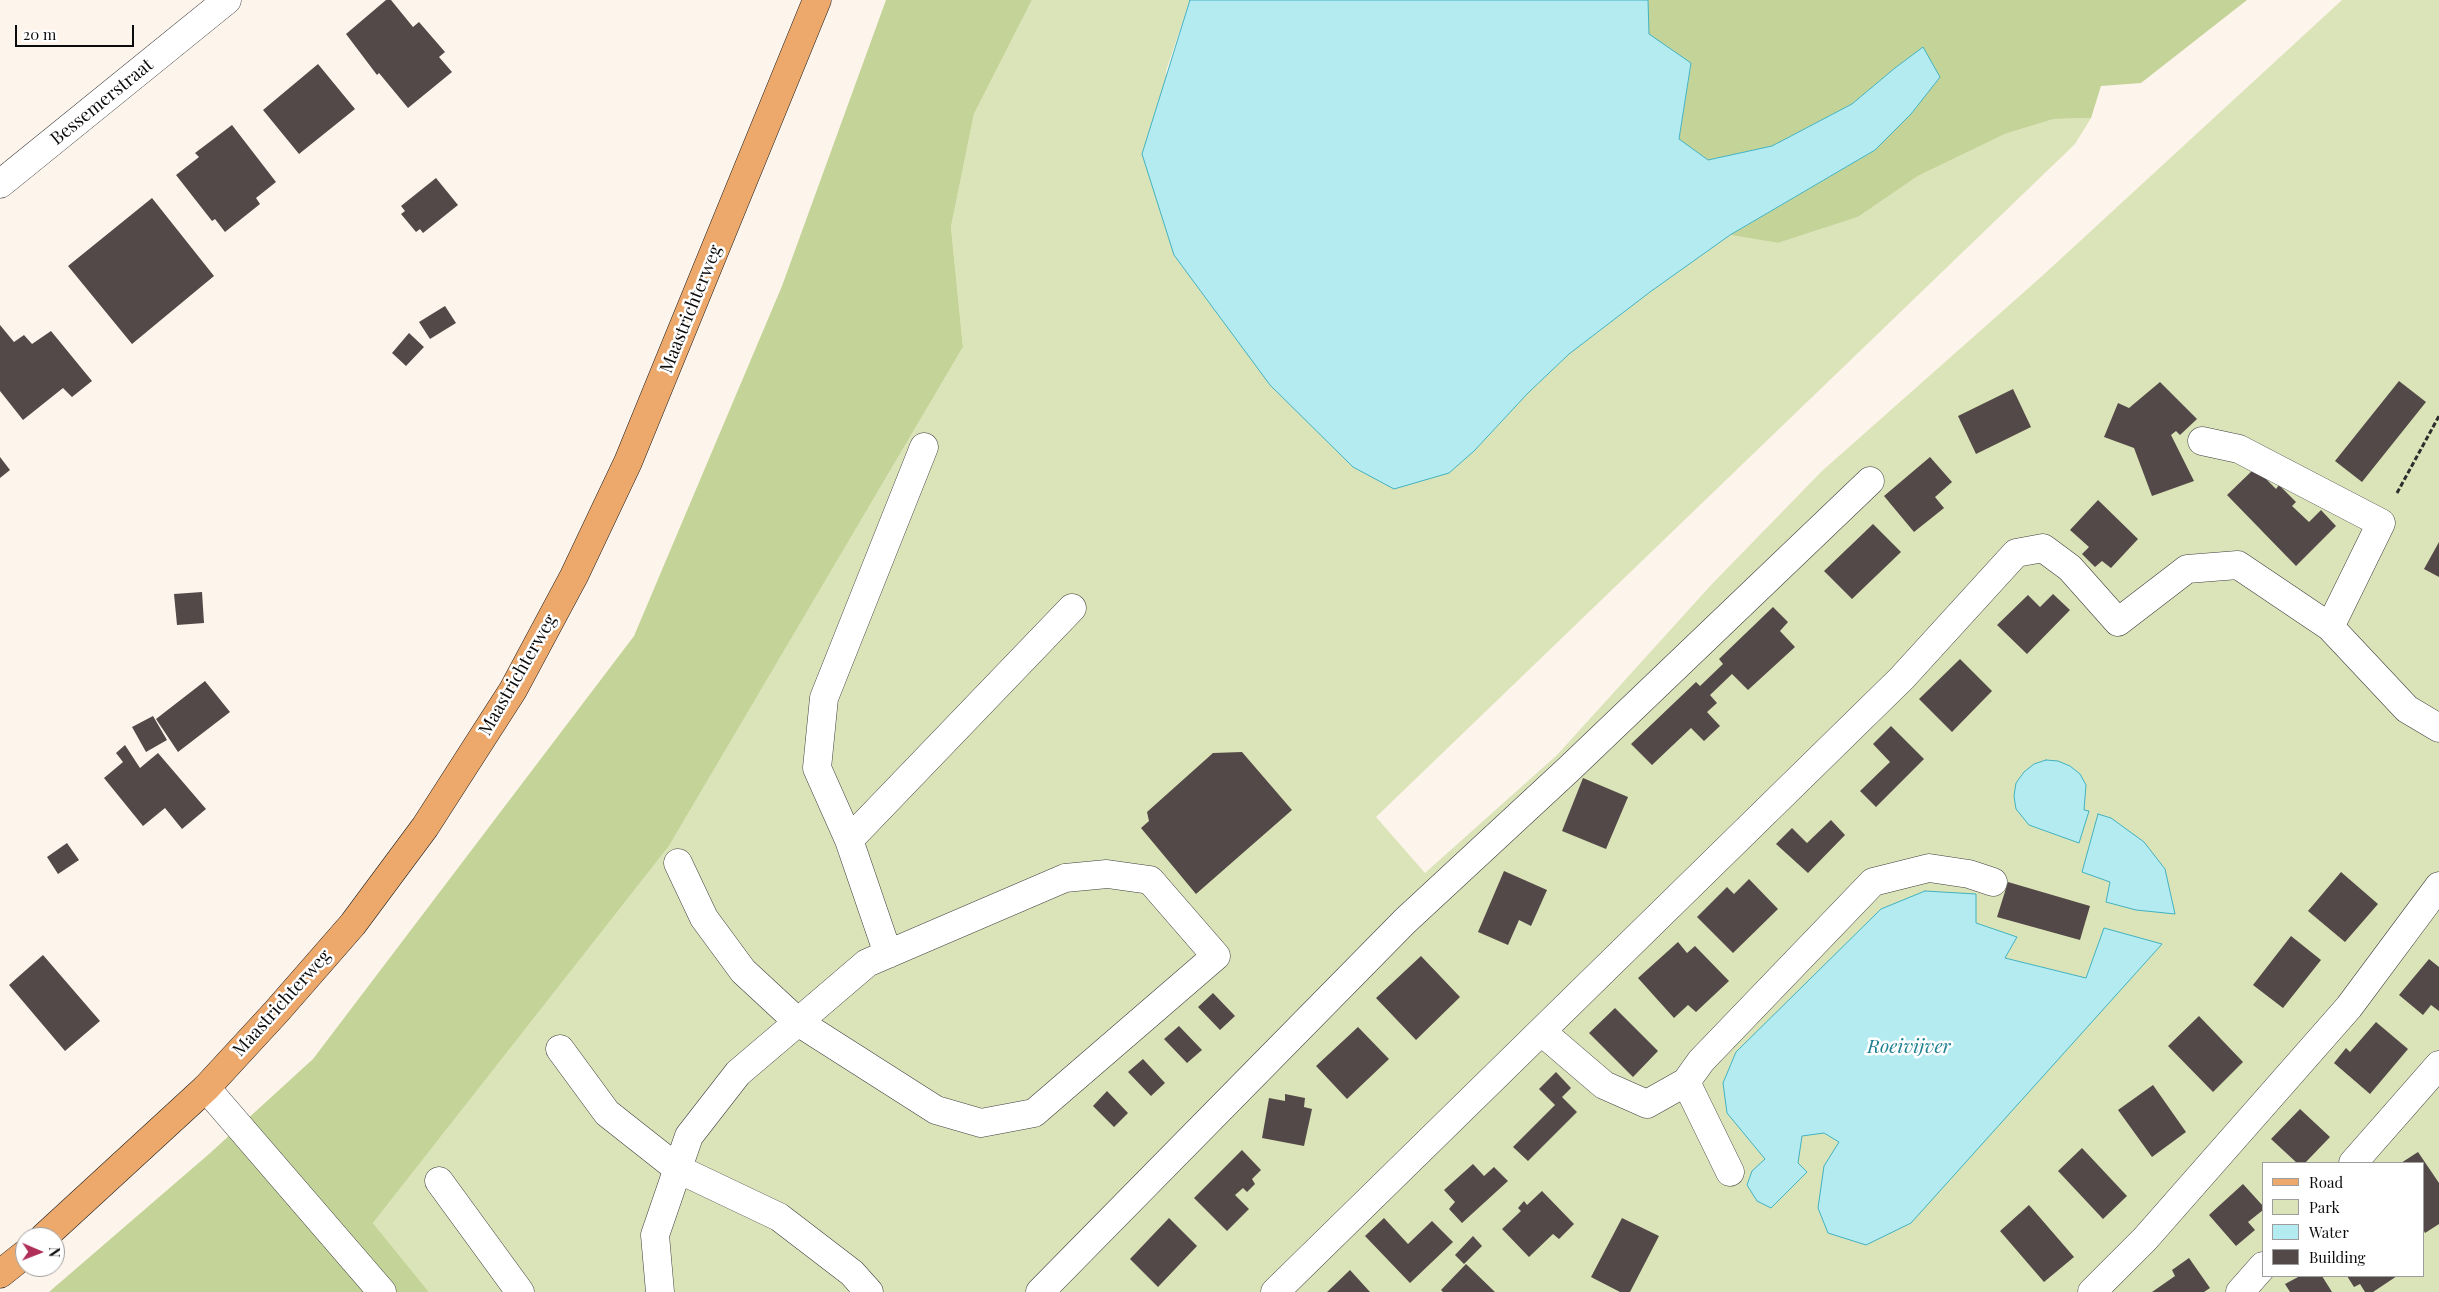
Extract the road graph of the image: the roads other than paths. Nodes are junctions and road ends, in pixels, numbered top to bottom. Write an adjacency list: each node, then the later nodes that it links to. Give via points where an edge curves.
1 (227, 0): 3 (street, Bessemerstraat)
2 (817, 0): 20 (main road, Maastrichterweg, via 628,462 574,576 513,690 425,827 353,924)
3 (0, 184)
4 (2202, 441): 8 (street, via 2239,449 2381,522)
5 (924, 447): 10 (street, via 824,698 817,768)
6 (1870, 481): 33 (street, via 1406,921)
7 (1072, 608): 10 (street)
8 (2330, 627): 9 (street, via 2407,709); 16 (street, via 2238,565 2187,568 2118,622 2070,568 2043,548 2016,553 1902,678)
9 (2439, 728)
10 (849, 840): 14 (street)
11 (678, 863): 15 (street, via 704,918 743,971)
12 (1993, 882): 19 (street, via 1969,874 1929,868 1873,882 1701,1061)
13 (2439, 886): 35 (street, via 2349,1007 2145,1239)
14 (888, 954): 15 (street, via 867,963); 15 (street, via 1065,878 1107,874 1150,880 1216,956 1034,1113 981,1123 936,1110)
15 (798, 1022): 22 (street, via 738,1073 689,1136)
16 (1542, 1032): 19 (street, via 1604,1085 1647,1104); 34 (street)
17 (560, 1049): 22 (street, via 606,1113)
18 (2439, 1065): 21 (street)
19 (1686, 1082): 23 (street)
20 (206, 1088): 25 (main road, Maastrichterweg); 29 (street)
21 (2354, 1162)
22 (678, 1169): 31 (street, via 655,1235); 32 (street, via 779,1217 852,1273)
23 (1730, 1172)
24 (439, 1181): 30 (street)
25 (55, 1227)
26 (15, 1262): 28 (main road)
27 (2262, 1267): 36 (street)
28 (0, 1274)
29 (382, 1292)
30 (520, 1292)
31 (660, 1292)
32 (869, 1292)
33 (1040, 1292)
34 (1275, 1292)
35 (2092, 1292)
36 (2240, 1292)

